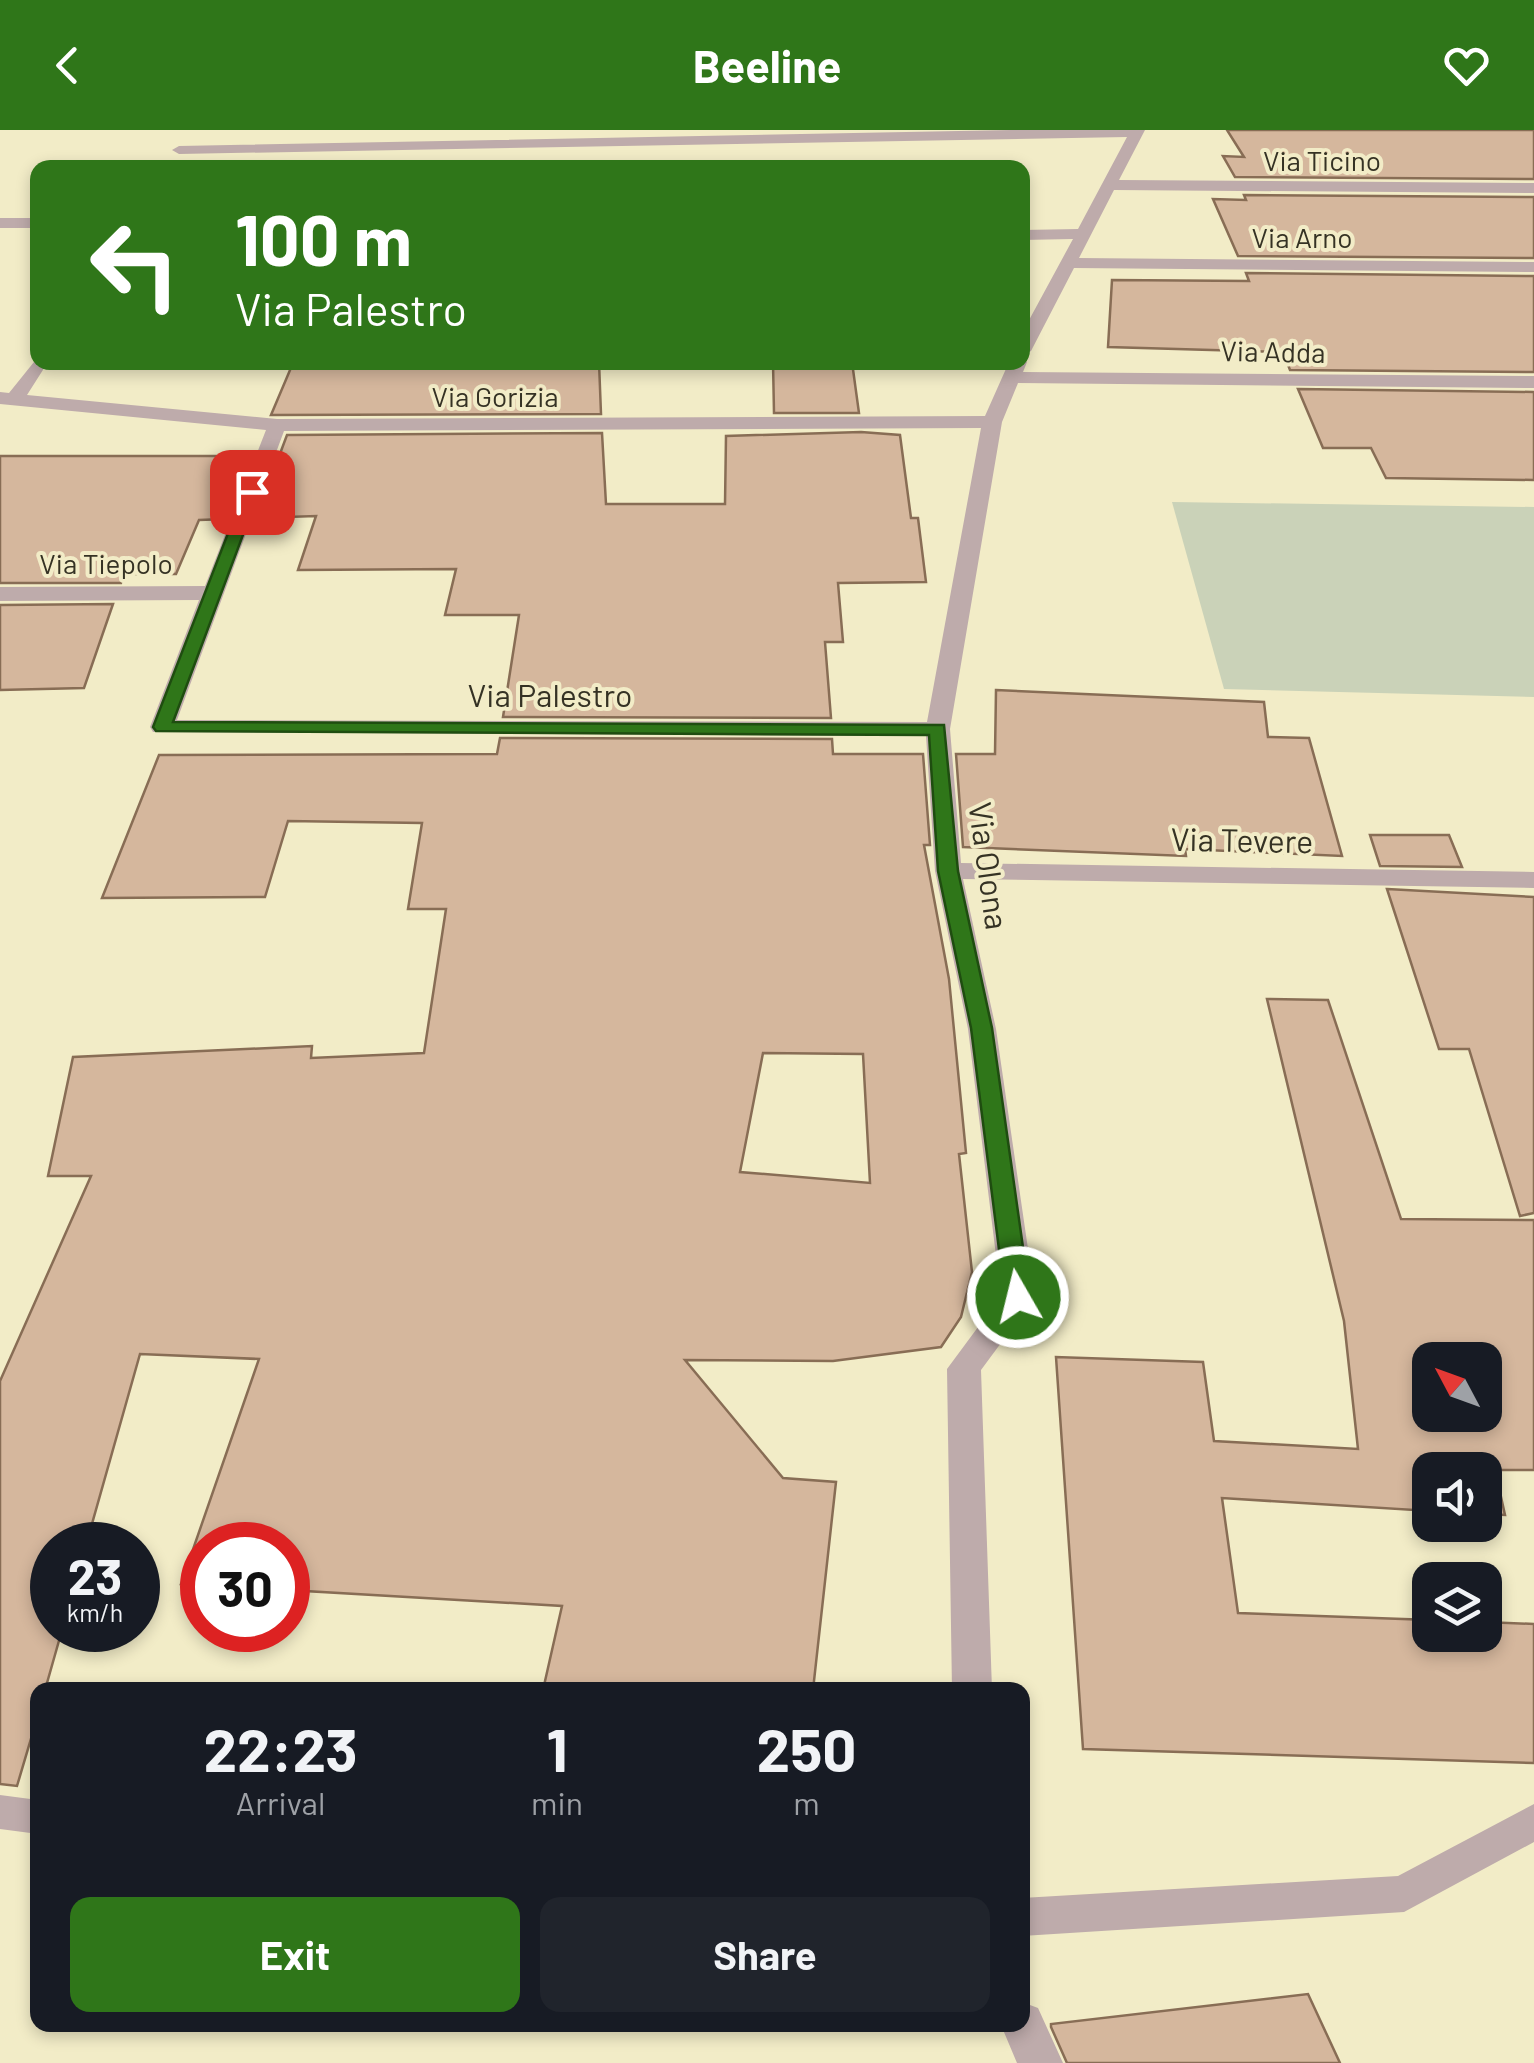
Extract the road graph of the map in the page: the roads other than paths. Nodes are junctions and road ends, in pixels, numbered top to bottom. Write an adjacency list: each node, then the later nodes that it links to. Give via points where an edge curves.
1 (192, 130): 3 (street)
2 (1138, 131): 3 (street); 5 (street)
3 (179, 150): 4 (street)
4 (173, 160)
5 (1110, 185): 6 (street, Via Ticino); 10 (street)
6 (1534, 188)
7 (0, 223): 8 (street)
8 (30, 223)
9 (1030, 234): 10 (street)
10 (1085, 234): 11 (street)
11 (1069, 263): 12 (street, Via Arno); 13 (street)
12 (1534, 267)
13 (1030, 323)
14 (32, 370): 17 (street)
15 (1015, 370): 16 (street, Via Adda); 18 (street, Via Olona)
16 (1534, 382)
17 (8, 398): 19 (street, Via Gorizia)
18 (992, 422): 19 (street, Via Gorizia); 22 (street, Via Olona)
19 (277, 425): 20 (street)
20 (213, 593): 21 (street, Via Tiepolo); 22 (street, Via Palestro, via 162,727)
21 (0, 594)
22 (938, 729): 23 (street, Via Olona)
23 (948, 871): 24 (street, Via Tevere); 25 (street, Via Olona, via 982,1028 1018,1297 964,1369)
24 (1534, 880)
25 (972, 1682)
26 (0, 1812): 27 (street)
27 (30, 1817)
28 (1534, 1821): 29 (street, via 1404,1894)
29 (1030, 1917)
30 (1026, 2032): 31 (street)
31 (1040, 2063)

